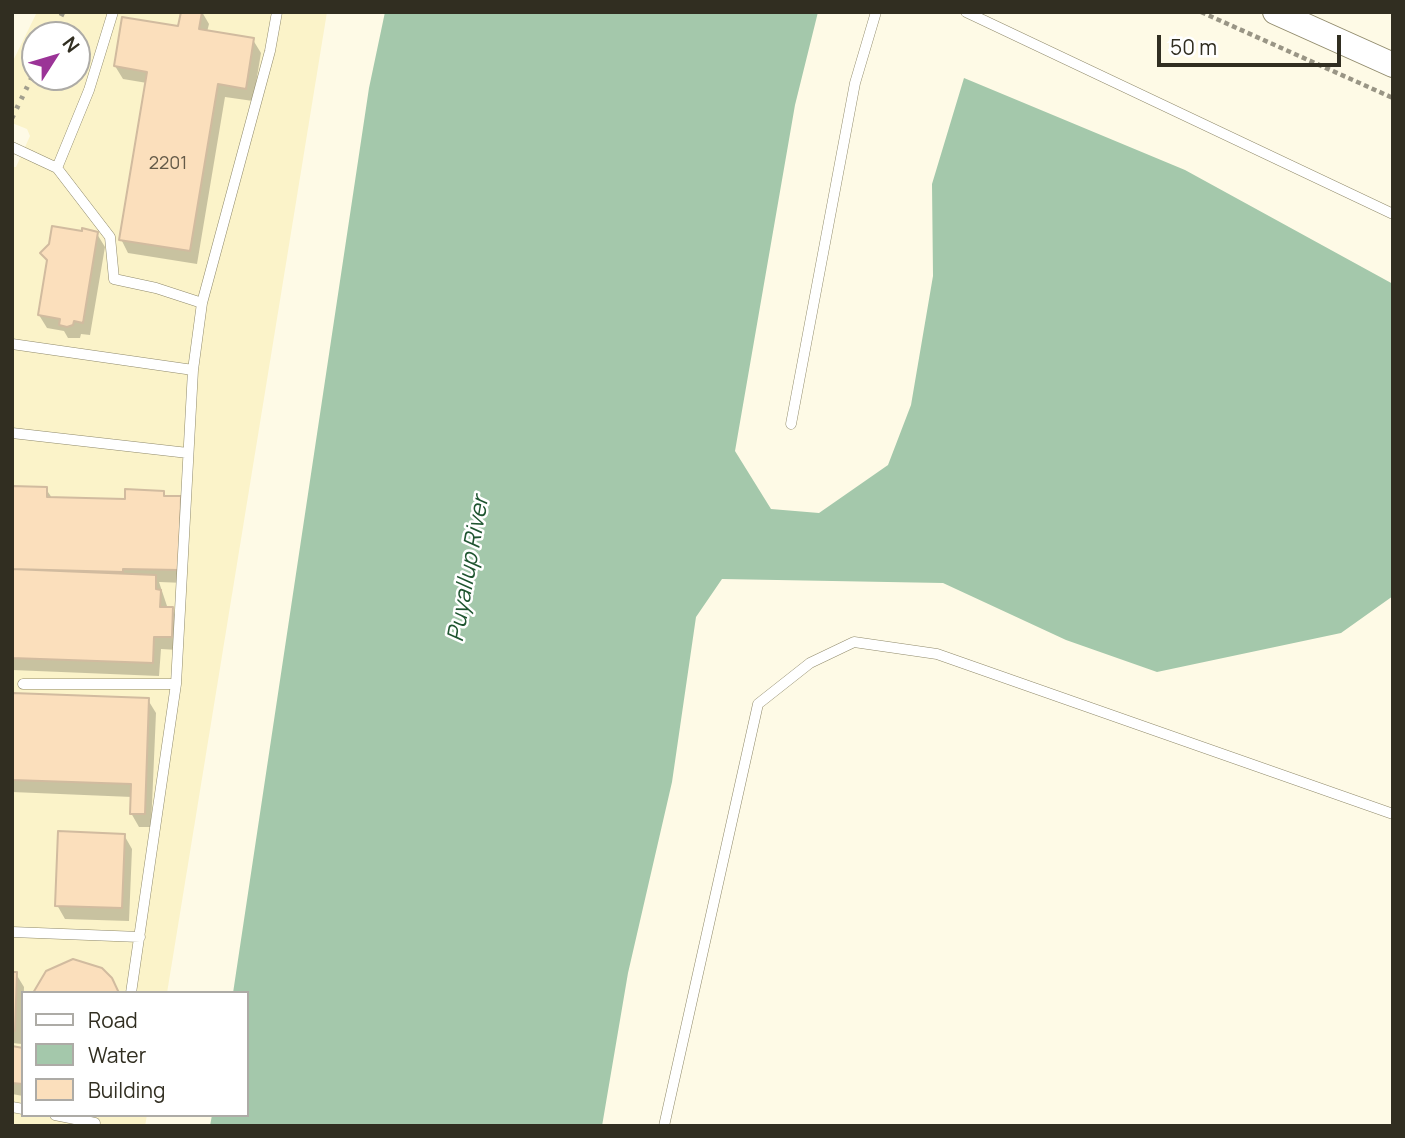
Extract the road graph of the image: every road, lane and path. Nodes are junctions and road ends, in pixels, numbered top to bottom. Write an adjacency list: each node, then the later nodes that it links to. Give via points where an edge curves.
1 (113, 12): 10 (lane, via 89,90)
2 (277, 12): 12 (lane)
3 (876, 12): 15 (lane, via 855,83)
4 (966, 12): 11 (lane)
5 (1201, 12): 8 (path)
6 (1275, 12): 7 (street)
7 (1393, 65)
8 (1393, 98)
9 (12, 147): 10 (lane)
10 (57, 168): 12 (lane, via 110,237 114,279)
11 (1393, 214)
12 (202, 303): 14 (lane)
13 (12, 344): 14 (lane)
14 (193, 370): 17 (lane)
15 (791, 424)
16 (12, 433): 17 (lane)
17 (188, 453): 19 (lane)
18 (23, 684): 19 (lane)
19 (176, 684): 22 (lane)
20 (1393, 814): 26 (lane, via 937,654 854,642 810,663 758,704)
21 (12, 932): 22 (lane)
22 (140, 937): 23 (lane)
23 (131, 991)
24 (66, 1117): 25 (lane)
25 (95, 1122)
26 (664, 1126)

